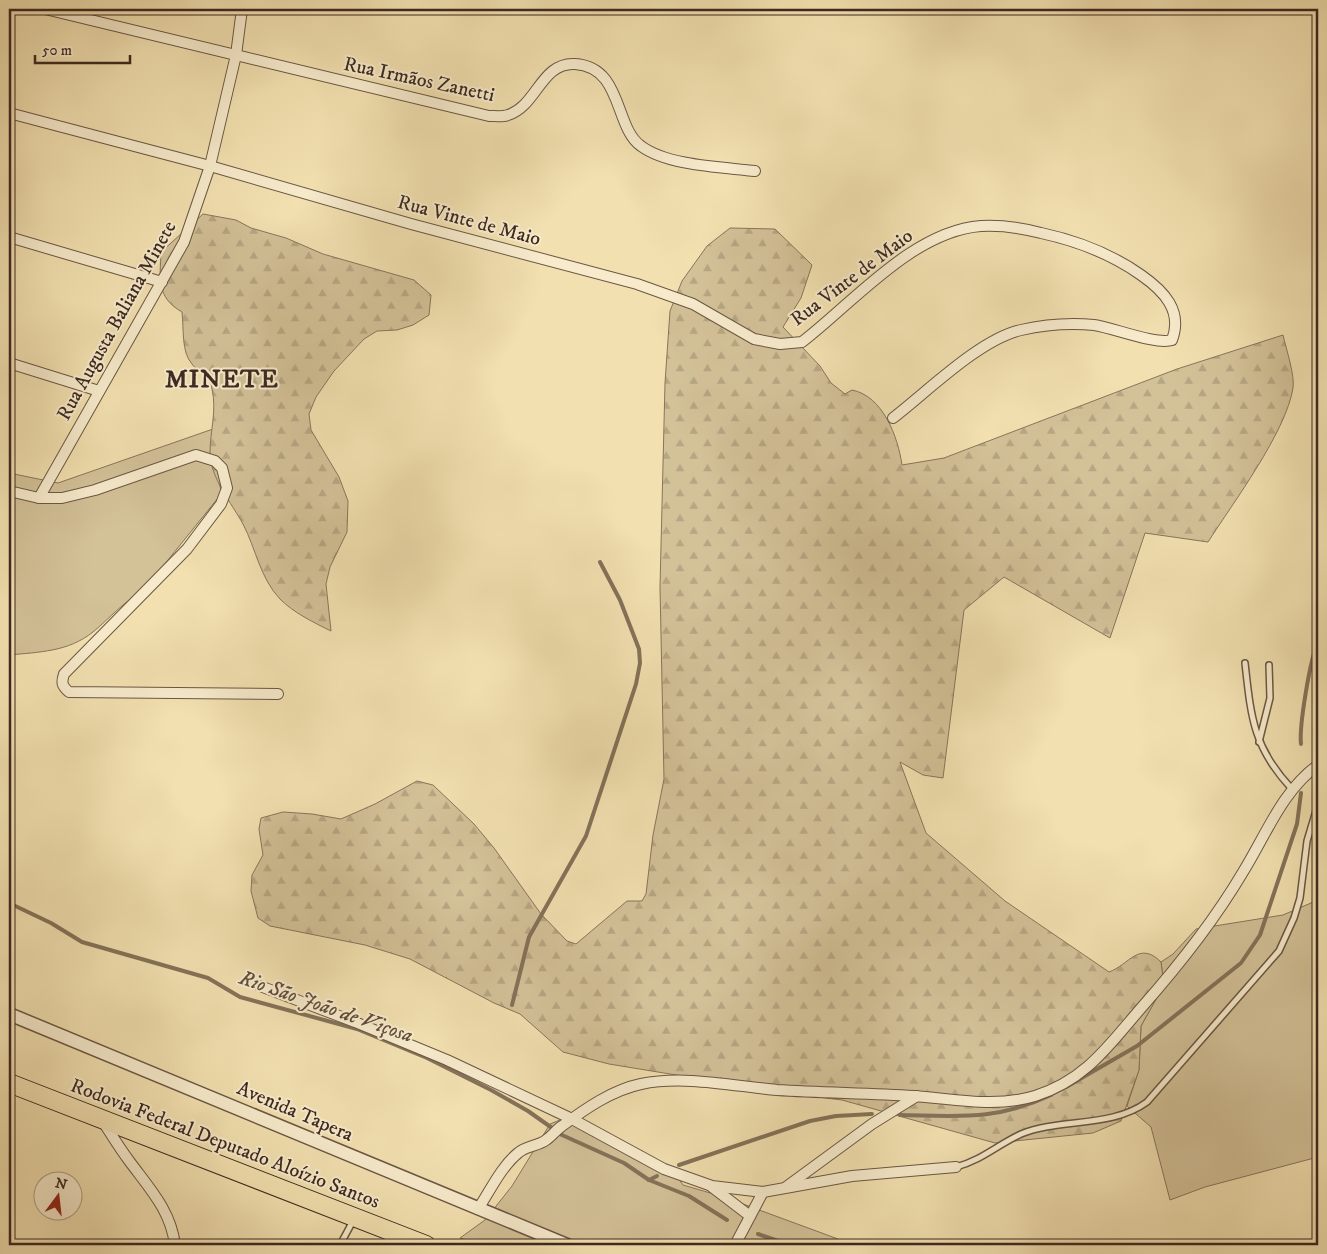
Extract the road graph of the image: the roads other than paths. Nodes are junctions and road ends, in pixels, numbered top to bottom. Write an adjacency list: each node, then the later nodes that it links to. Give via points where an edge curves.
1 (45, 9): 3 (street, Rua Irmãos Zanetti)
2 (242, 9): 3 (street, Rua Augusta Baliana Minete)
3 (236, 54): 5 (street, Rua Augusta Baliana Minete); 6 (street, Rua Irmãos Zanetti, via 489,116 508,115 552,70 564,64 578,64 604,78 639,145 678,160)
4 (9, 113): 5 (street, Rua Vinte de Maio)
5 (210, 166): 8 (street, Rua Augusta Baliana Minete, via 184,242); 11 (street, Rua Vinte de Maio, via 671,294 754,339 767,342 802,342 906,256 952,232 980,226 1020,228 1073,239 1128,266 1154,284 1171,302 1176,325 1172,340 1159,341 1092,325 1021,330 981,349)
6 (755, 171)
7 (9, 237): 8 (street)
8 (162, 282): 10 (street, Rua Augusta Baliana Minete)
9 (9, 363): 10 (street)
10 (99, 391): 13 (street, Rua Augusta Baliana Minete)
11 (893, 418)
12 (9, 491): 13 (street)
13 (39, 498): 16 (street, via 62,498 95,490 196,455 215,461 222,468 227,488 221,504 187,549 64,674 62,681 69,692)
14 (1245, 663): 17 (lane, via 1249,703)
15 (1269, 665): 17 (lane, via 1270,698)
16 (278, 694)
17 (1259, 743): 19 (lane, via 1276,772)
18 (1318, 766): 19 (street)
19 (1291, 788): 24 (street, via 1246,868 1202,936 1110,1046 1083,1072 1058,1087 998,1102 960,1102)
20 (1318, 804): 27 (lane, via 1307,841 1300,898 1279,951 1146,1102 1128,1112 1022,1134 984,1158)
21 (260, 986): 26 (street, via 415,1046)
22 (9, 1014): 31 (street, Avenida Tapera)
23 (9, 1083): 25 (highway, Rodovia Federal Deputado Aloízio Santos)
24 (917, 1096): 26 (street, via 657,1081 637,1084 613,1094); 29 (street, via 872,1124)
25 (102, 1119): 33 (highway, Rodovia Federal Deputado Aloízio Santos); 34 (street, via 160,1202 170,1220)
26 (572, 1119): 28 (street, via 664,1169); 31 (street, via 550,1138 519,1153)
27 (956, 1167): 29 (street, via 852,1176)
28 (712, 1186): 30 (street); 32 (street)
29 (786, 1188): 30 (street)
30 (763, 1192): 32 (street)
31 (478, 1209): 37 (street, Avenida Tapera)
32 (750, 1216): 38 (street)
33 (355, 1217): 35 (lane); 36 (highway, Rodovia Federal Deputado Aloízio Santos)
34 (176, 1245)
35 (340, 1245)
36 (426, 1245)
37 (567, 1245)
38 (734, 1245)

